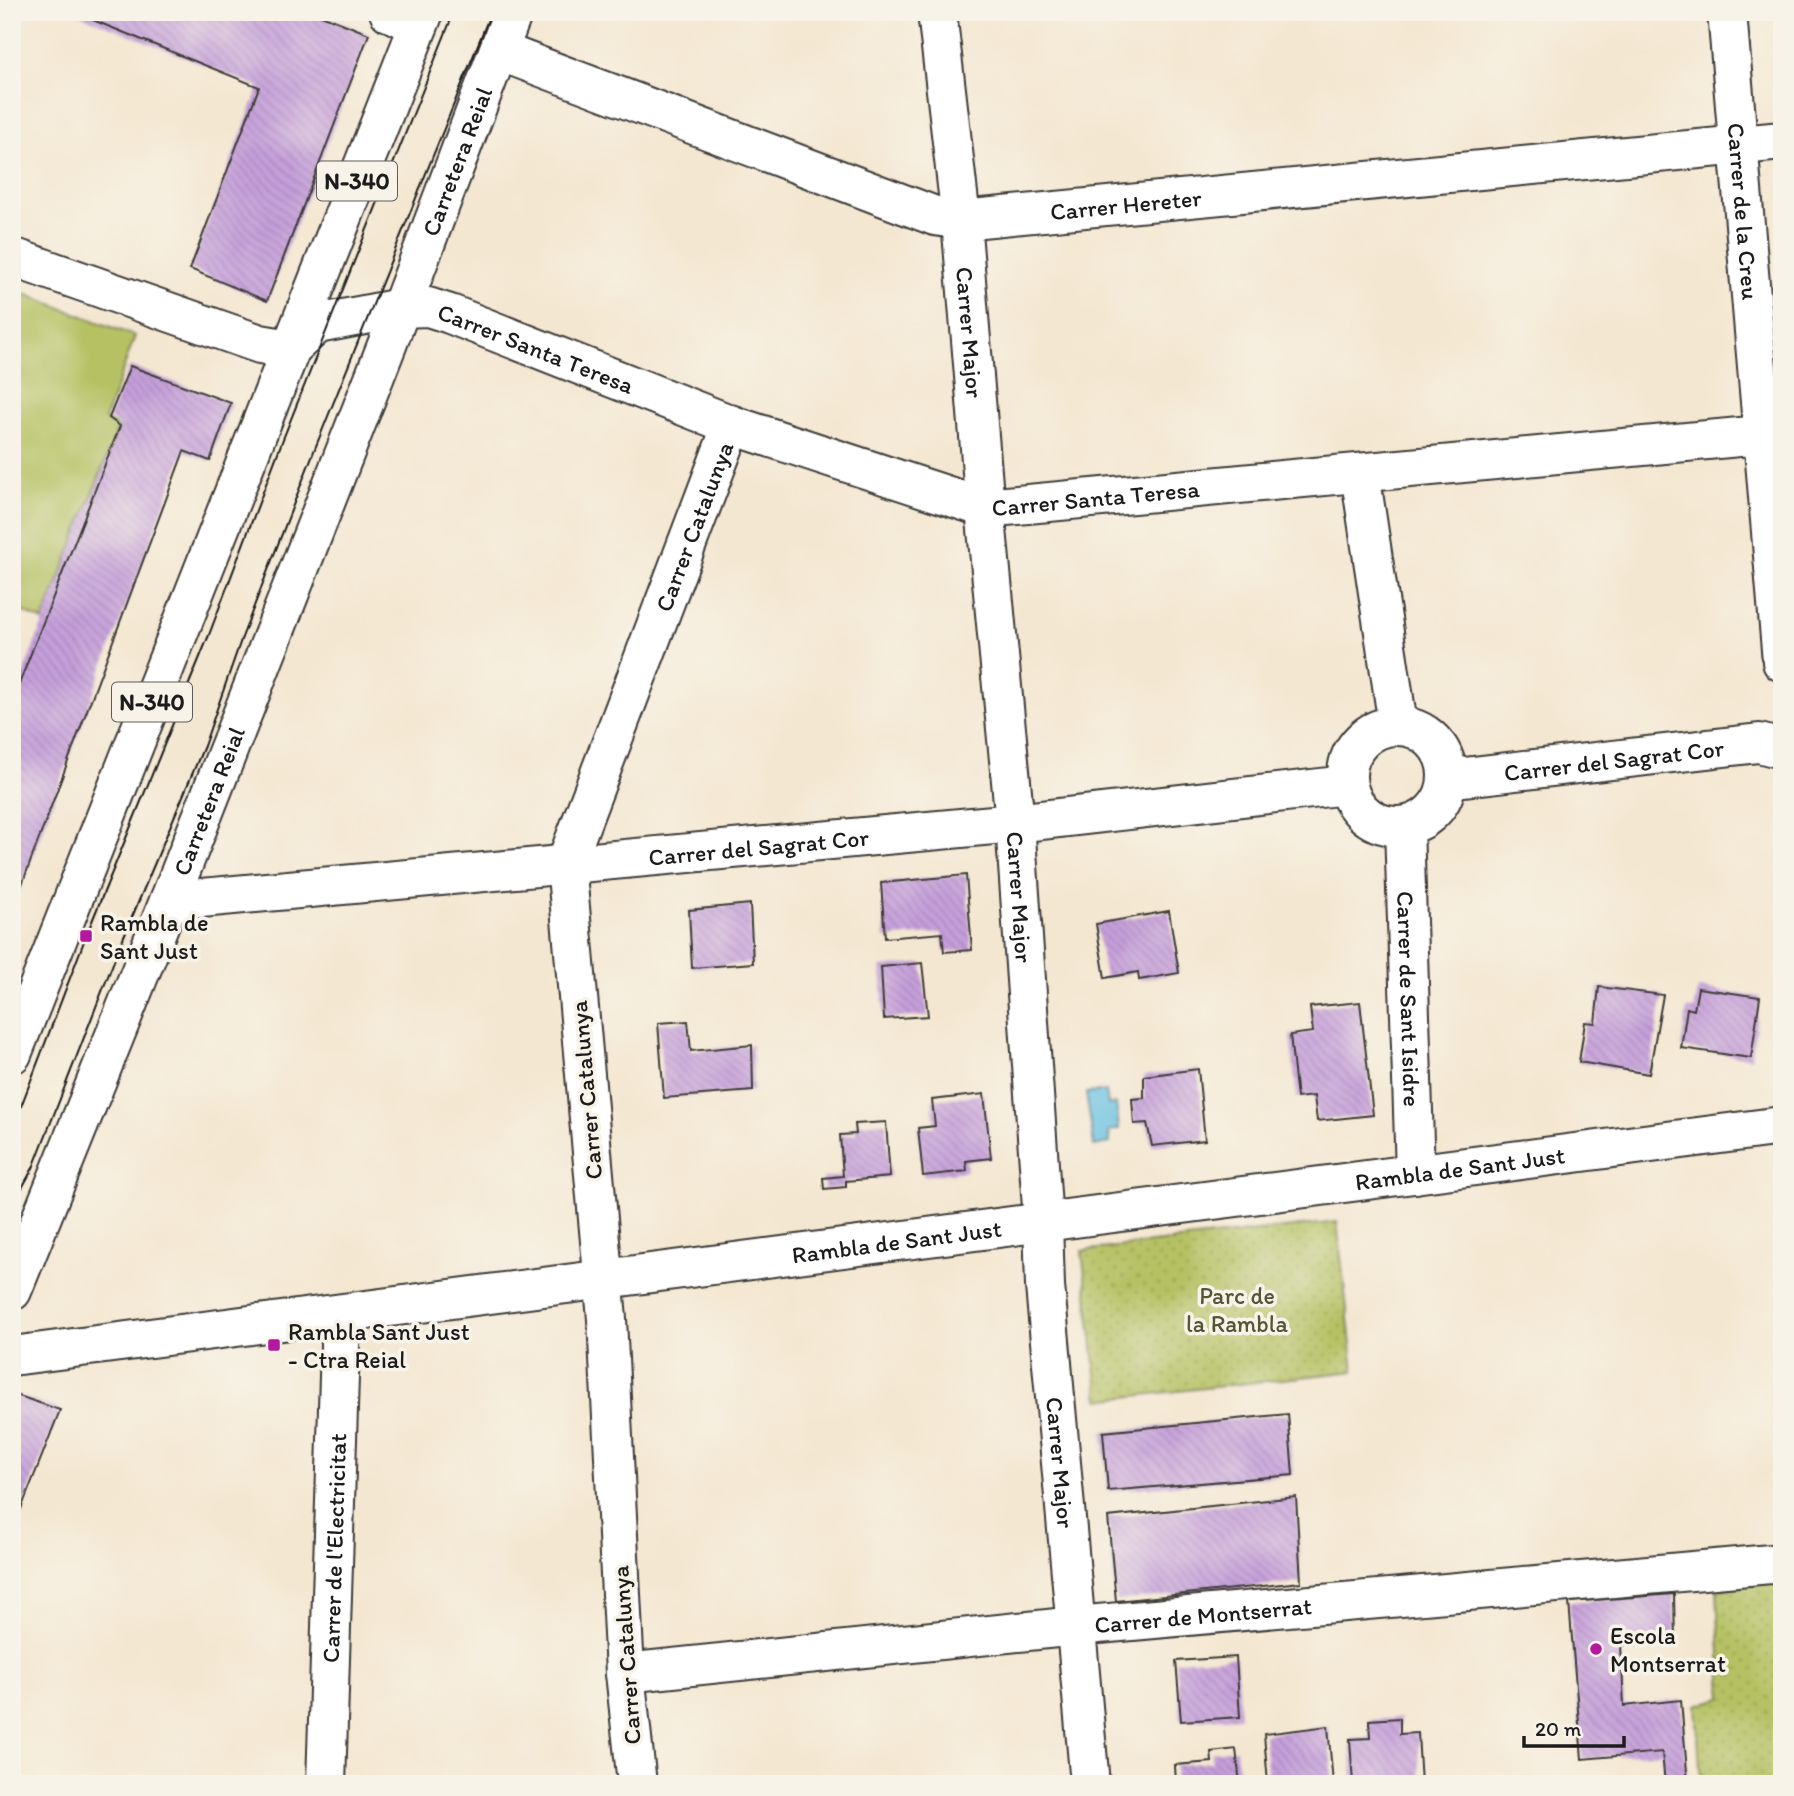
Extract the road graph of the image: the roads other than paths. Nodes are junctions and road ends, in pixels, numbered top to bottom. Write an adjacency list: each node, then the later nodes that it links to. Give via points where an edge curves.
1 (513, 12): 5 (street, Carretera Reial)
2 (937, 12): 8 (street, Carrer Major)
3 (1727, 12): 7 (street, Carrer de la Creu)
4 (410, 16): 11 (street, N-340)
5 (499, 51): 8 (street, Carrer Hereter, via 934,216); 10 (street, Carretera Reial)
6 (1782, 141): 7 (street, Carrer Hereter)
7 (1738, 144): 8 (street, Carrer Hereter); 13 (street, Carrer de la Creu)
8 (961, 220): 15 (street, Carrer Major)
9 (12, 257): 11 (street, via 260,344)
10 (401, 309): 11 (street, via 317,324); 12 (street, Carrer Santa Teresa, via 428,307 450,314); 24 (street, Carretera Reial)
11 (290, 349): 25 (street, N-340)
12 (732, 425): 15 (street, Carrer Santa Teresa); 23 (street, Carrer Catalunya)
13 (1772, 434): 14 (street, Carrer Santa Teresa); 16 (street, Carrer de la Creu)
14 (1360, 473): 15 (street, Carrer Santa Teresa); 17 (street)
15 (985, 508): 21 (street, Carrer Major)
16 (1782, 662)
17 (1398, 725): 19 (street, via 1418,730 1434,741 1444,758); 20 (street, via 1376,729 1359,743 1348,763)
18 (1782, 749): 19 (street, Carrer del Sagrat Cor, via 1759,743)
19 (1447, 779): 22 (street, via 1434,810)
20 (1347, 785): 21 (street, Carrer del Sagrat Cor); 22 (street, via 1354,803 1367,817 1385,825)
21 (1015, 823): 23 (street, Carrer del Sagrat Cor); 28 (street, Carrer Major)
22 (1404, 826): 27 (street, Carrer de Sant Isidre)
23 (566, 863): 24 (street, Carrer del Sagrat Cor); 29 (street, Carrer Catalunya)
24 (169, 901): 30 (street, Carretera Reial)
25 (12, 1054)
26 (1782, 1126): 27 (street, Rambla de Sant Just)
27 (1415, 1174): 28 (street, Rambla de Sant Just)
28 (1043, 1222): 29 (street, Rambla de Sant Just); 34 (street, Carrer Major)
29 (603, 1280): 31 (street, Rambla de Sant Just); 35 (street, Carrer Catalunya)
30 (12, 1292)
31 (341, 1314): 32 (street, Rambla de Sant Just); 36 (street, Carrer de l'Electricitat)
32 (12, 1356)
33 (1782, 1563): 34 (street, Carrer de Montserrat)
34 (1076, 1626): 35 (street, Carrer de Montserrat); 38 (street, Carrer Major)
35 (625, 1673): 37 (street, Carrer Catalunya)
36 (326, 1784)
37 (637, 1784)
38 (1090, 1784)

